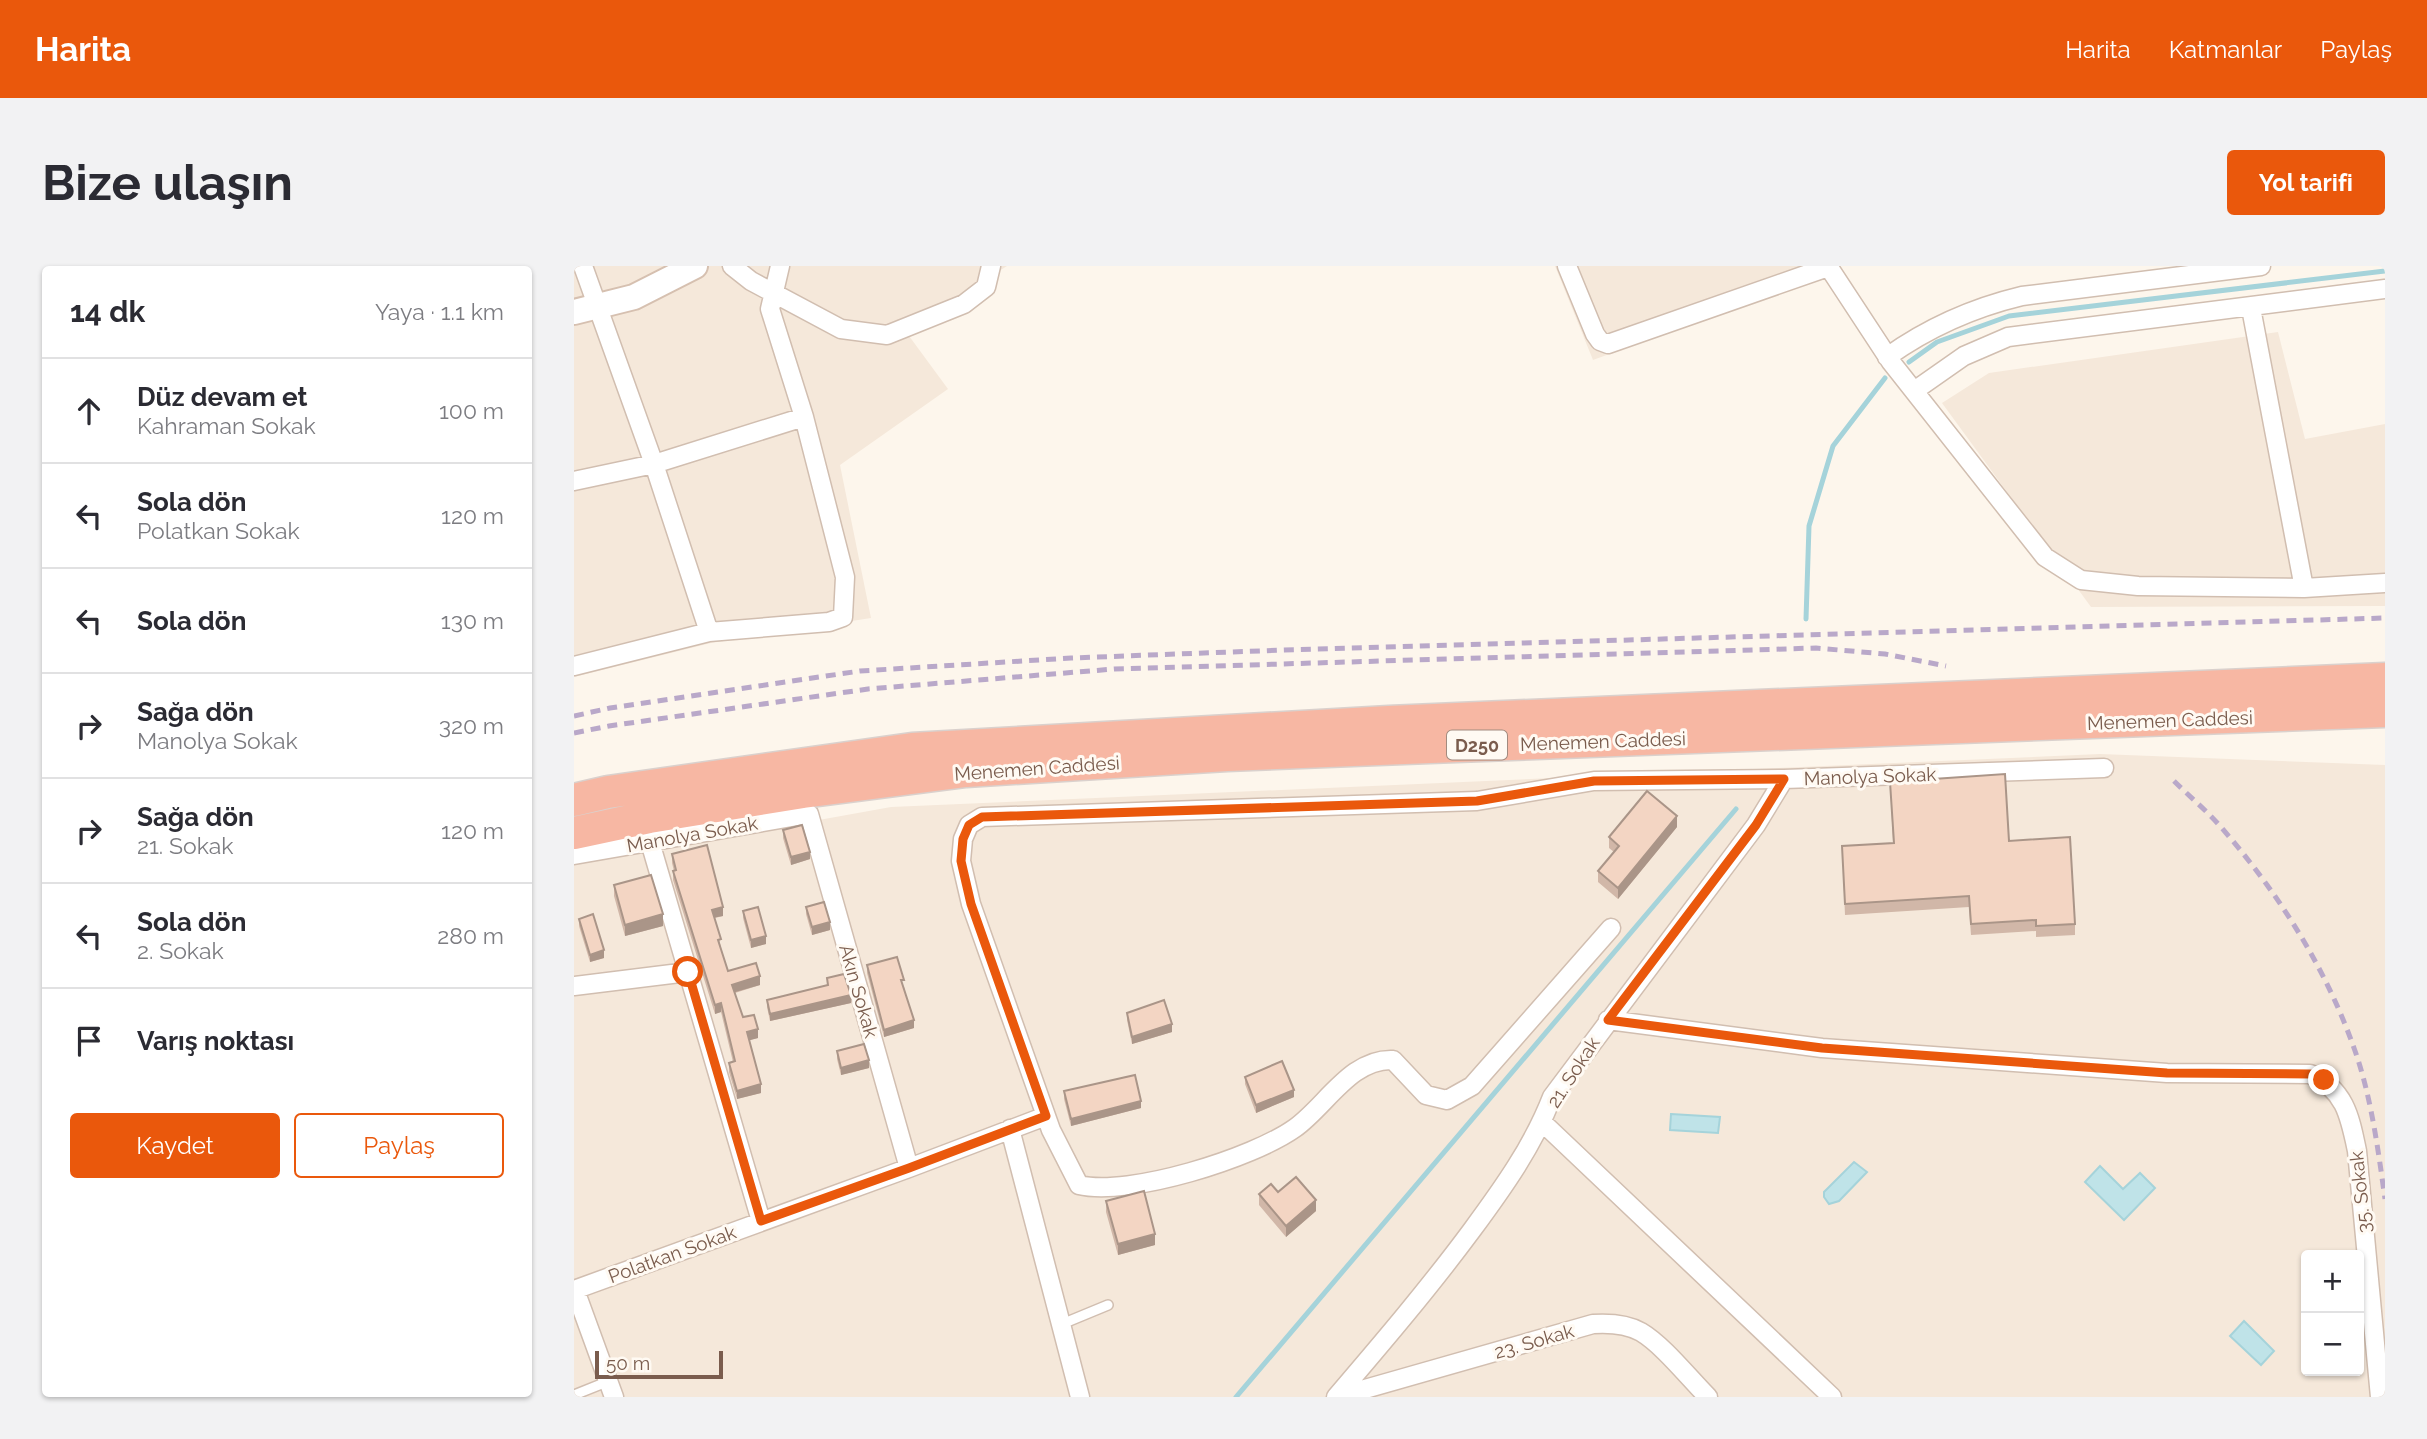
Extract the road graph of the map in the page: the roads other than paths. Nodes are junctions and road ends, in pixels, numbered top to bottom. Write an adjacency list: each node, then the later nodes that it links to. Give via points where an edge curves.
1 (583, 266): 12 (street)
2 (695, 266): 12 (street, via 634,298)
3 (732, 266): 10 (street)
4 (780, 266): 10 (street)
5 (991, 266): 10 (street, via 986,287 964,304 887,335 841,329)
6 (1567, 266): 8 (street, via 1594,334 1608,344)
7 (2261, 266): 13 (street, via 2000,301 1940,323)
8 (1828, 267): 13 (street)
9 (2385, 289): 11 (street)
10 (773, 294): 15 (street, via 770,309)
11 (2251, 308): 14 (street, via 2008,337 1964,356); 19 (street)
12 (586, 309): 16 (street)
13 (1888, 356): 14 (street)
14 (1914, 391): 19 (street, via 2045,557 2081,580 2138,586)
15 (804, 417): 16 (street); 20 (street, via 845,577 843,617)
16 (654, 464): 17 (street); 20 (street)
17 (574, 481)
18 (2385, 583): 19 (street)
19 (2304, 587)
20 (709, 632): 21 (street)
21 (574, 666)
22 (2385, 679): 26 (highway, Menemen Caddesi / D250, via 1389,722 912,749)
23 (2385, 711): 28 (highway, Menemen Caddesi / D250, via 1416,747 966,771 803,792)
24 (2104, 768): 25 (street, Manolya Sokak)
25 (1784, 779): 34 (street, 21. Sokak, via 1756,825); 35 (street, Manolya Sokak, via 1594,781 1477,801 982,817 969,825 961,861 971,904)
26 (574, 800)
27 (809, 814): 29 (street, Manolya Sokak); 38 (street, Akın Sokak)
28 (574, 833)
29 (650, 842): 30 (street, Manolya Sokak); 32 (street)
30 (574, 855)
31 (1611, 928): 35 (street, via 1472,1086 1447,1100 1426,1095 1393,1060 1379,1059 1361,1068 1295,1128 1241,1157 1130,1186 1095,1189 1079,1185)
32 (688, 972): 33 (street); 39 (street)
33 (574, 986)
34 (1608, 1020): 36 (street, 21. Sokak, via 1552,1097); 50 (street, 35. Sokak, via 1822,1048 2167,1073 2310,1074 2324,1080 2343,1102 2355,1140)
35 (1046, 1116): 37 (street, Polatkan Sokak)
36 (1542, 1122): 47 (street, 21. Sokak, via 1506,1184 1431,1285); 49 (street)
37 (1010, 1129): 38 (street, Polatkan Sokak); 42 (street)
38 (909, 1168): 39 (street, Polatkan Sokak)
39 (761, 1221): 40 (street, Polatkan Sokak)
40 (575, 1290): 43 (street)
41 (1108, 1305): 42 (lane)
42 (1062, 1324): 46 (street)
43 (612, 1389): 45 (lane)
44 (1364, 1393): 47 (street, 23. Sokak); 48 (street, 23. Sokak, via 1603,1323 1640,1332)
45 (574, 1395)
46 (1080, 1397)
47 (1337, 1397)
48 (1708, 1397)
49 (1832, 1397)
50 (2380, 1397)

